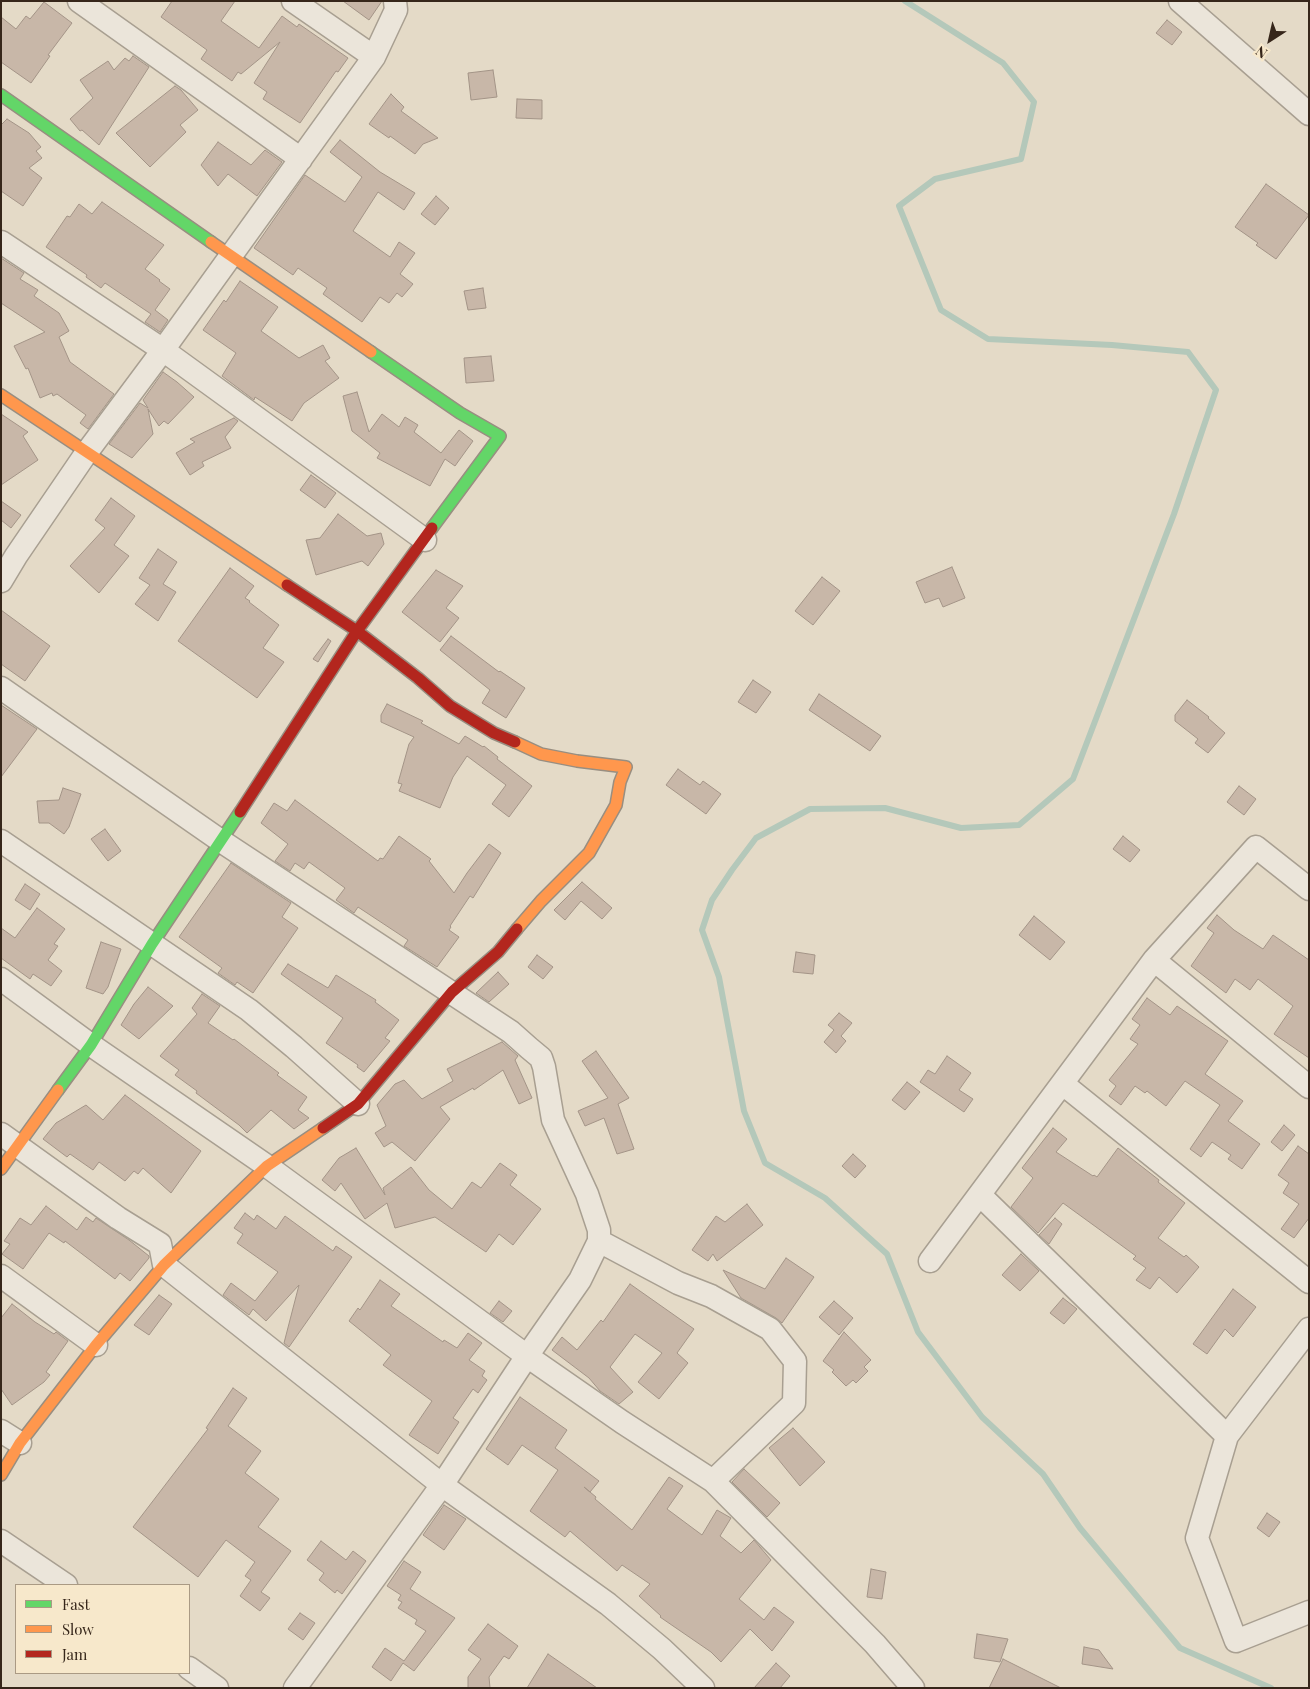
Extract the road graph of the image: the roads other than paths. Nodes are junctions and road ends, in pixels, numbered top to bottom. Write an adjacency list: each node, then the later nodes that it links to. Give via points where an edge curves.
1 (78, 1): 8 (street)
2 (293, 1): 5 (street)
3 (395, 1): 5 (street, via 396,10)
4 (1180, 1): 7 (street)
5 (374, 57): 8 (street)
6 (1, 95): 10 (street)
7 (1309, 114)
8 (301, 159): 10 (street)
9 (1, 242): 11 (street)
10 (231, 256): 11 (street); 14 (street, via 460,413 500,436)
11 (163, 350): 13 (street); 14 (street)
12 (1, 395): 13 (street)
13 (87, 452): 15 (street); 17 (street)
14 (425, 540): 17 (street)
15 (9, 550): 16 (street)
16 (1, 581)
17 (357, 632): 20 (street); 25 (street, via 450,706 494,733 541,754 626,767 616,805 589,853 540,901 498,952)
18 (1, 688): 20 (street)
19 (1, 841): 22 (street)
20 (221, 841): 22 (street); 25 (street)
21 (1309, 889): 23 (street, via 1256,847)
22 (152, 944): 26 (street); 29 (street, via 248,1010)
23 (1154, 960): 27 (street); 28 (street)
24 (1, 979): 26 (street)
25 (452, 992): 29 (street); 34 (street, via 511,1032 540,1058 553,1120 587,1194 599,1230)
26 (91, 1045): 30 (street); 31 (street)
27 (1062, 1084): 33 (street); 38 (street)
28 (1309, 1087)
29 (358, 1104): 31 (street)
30 (9, 1140): 32 (street); 36 (street, via 160,1244)
31 (267, 1166): 36 (street); 41 (street)
32 (1, 1169)
33 (980, 1195): 35 (street); 43 (street)
34 (599, 1241): 41 (street, via 580,1280); 46 (street, via 770,1329 795,1361 794,1403)
35 (930, 1261)
36 (164, 1265): 40 (street); 47 (street)
37 (1, 1276): 40 (street)
38 (1309, 1282)
39 (1309, 1329): 43 (street)
40 (96, 1345): 44 (street)
41 (527, 1356): 46 (street); 47 (street)
42 (1, 1431): 44 (street)
43 (1227, 1436): 50 (street, via 1197,1538 1236,1641)
44 (20, 1443): 45 (street)
45 (1, 1474)
46 (713, 1481): 55 (street, via 875,1644)
47 (442, 1485): 52 (street); 54 (street, via 608,1604)
48 (1, 1542): 49 (street)
49 (64, 1584)
50 (1309, 1612)
51 (190, 1669): 53 (street)
52 (307, 1683)
53 (217, 1688)
54 (703, 1688)
55 (913, 1688)

